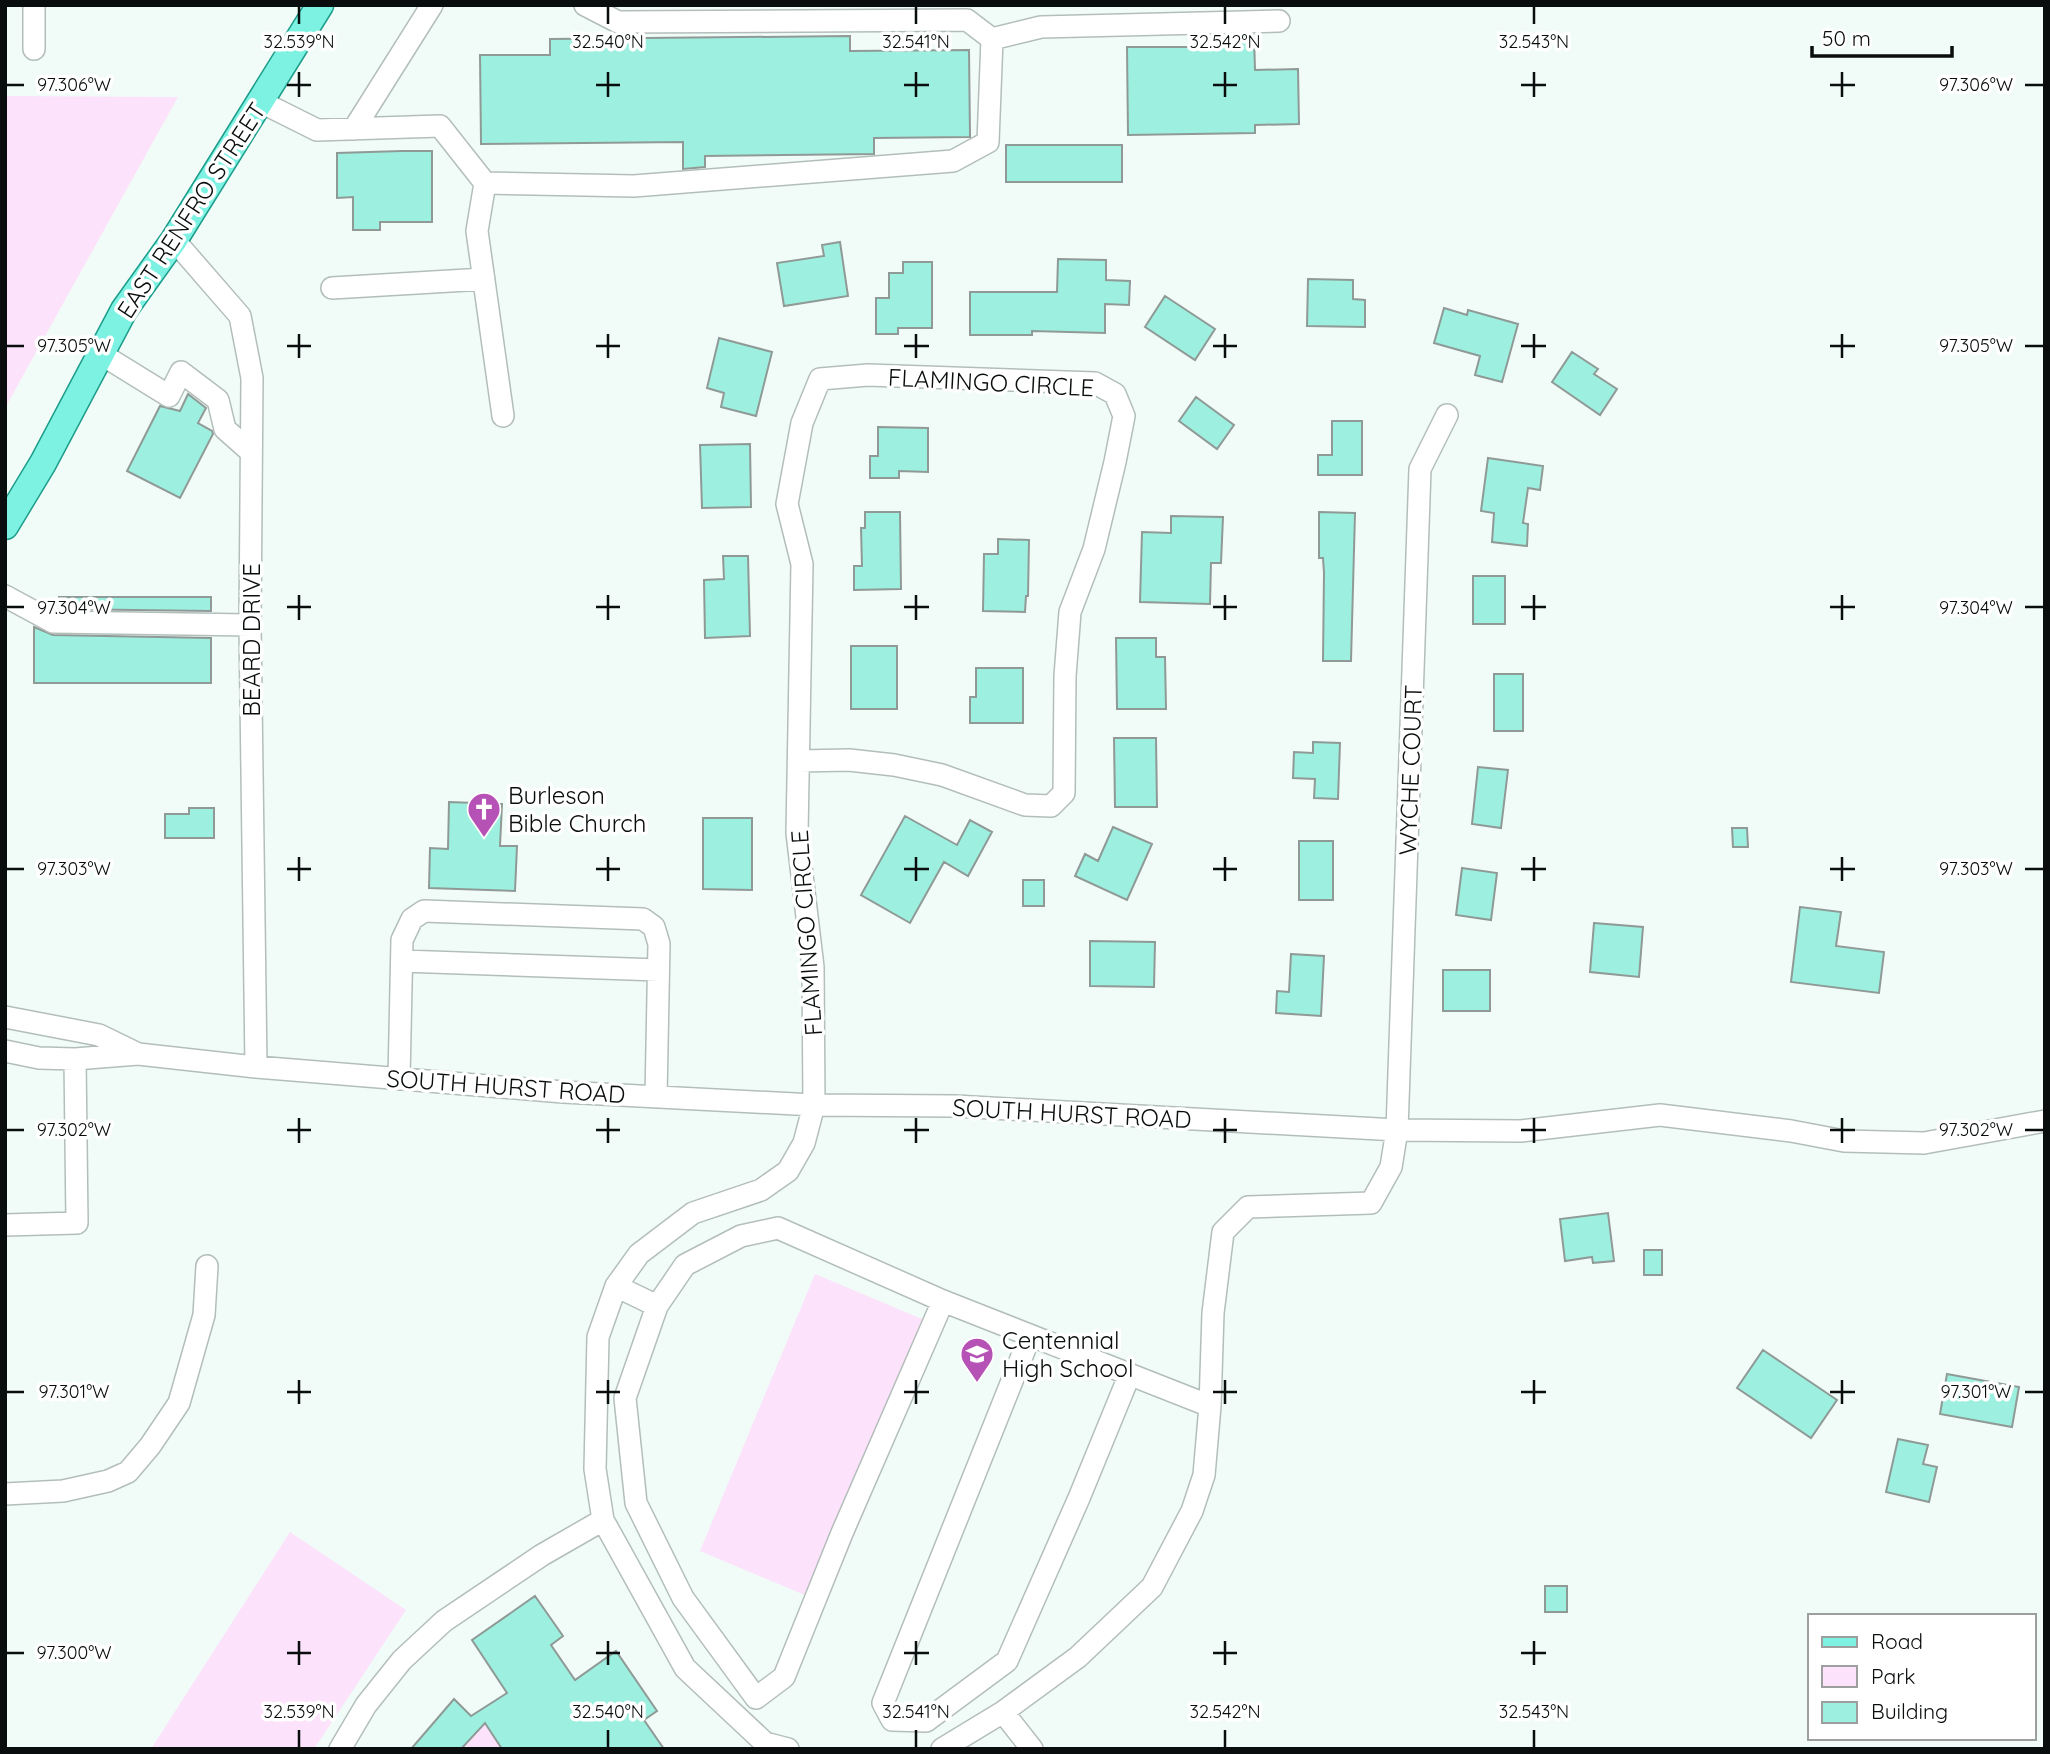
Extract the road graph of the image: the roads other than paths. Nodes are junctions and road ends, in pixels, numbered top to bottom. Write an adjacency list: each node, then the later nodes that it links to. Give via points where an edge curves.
1 (34, 5): 7 (street)
2 (320, 5): 8 (main road, EAST RENFRO STREET)
3 (432, 5): 9 (street)
4 (585, 5): 6 (street, via 618,22 967,20)
5 (1279, 21): 6 (street, via 1041,27)
6 (992, 39): 10 (street, via 988,142 953,161 634,186)
7 (34, 49)
8 (261, 102): 9 (street, via 317,130); 11 (main road, EAST RENFRO STREET)
9 (354, 128): 10 (street, via 440,126)
10 (485, 183): 12 (street, via 477,231)
11 (174, 240): 14 (main road, EAST RENFRO STREET, via 124,310); 17 (street, BEARD DRIVE, via 240,316 252,378)
12 (484, 279): 13 (street); 16 (street)
13 (332, 288)
14 (101, 354): 17 (street, via 169,396 181,372 218,400 225,429); 18 (main road, EAST RENFRO STREET)
15 (1447, 415): 33 (street, WYCHE COURT, via 1420,469)
16 (503, 416)
17 (251, 452): 20 (street, BEARD DRIVE)
18 (5, 526)
19 (5, 596): 20 (street, via 53,622)
20 (250, 625): 28 (street, BEARD DRIVE)
21 (799, 761): 21 (street, FLAMINGO CIRCLE, via 802,564 787,504 802,424 820,379 868,375 1094,383 1115,394 1124,416 1115,462 1094,549 1070,612 1064,793 1051,806 1025,805 942,775 894,765); 31 (street, FLAMINGO CIRCLE, via 797,833 813,967)
22 (402, 961): 23 (street); 23 (street, via 402,940 412,919 424,911 643,919 654,927); 29 (street)
23 (658, 970): 30 (street)
24 (5, 1017): 26 (street, SOUTH HURST ROAD, via 99,1035)
25 (5, 1051): 27 (street, SOUTH HURST ROAD)
26 (138, 1054): 27 (street, SOUTH HURST ROAD); 28 (street, SOUTH HURST ROAD)
27 (75, 1059): 34 (street, via 77,1223)
28 (256, 1067): 29 (street, SOUTH HURST ROAD)
29 (399, 1079): 30 (street, SOUTH HURST ROAD)
30 (656, 1097): 31 (street, SOUTH HURST ROAD)
31 (814, 1105): 33 (street, SOUTH HURST ROAD, via 955,1105); 36 (street, FLAMINGO CIRCLE, via 804,1143 788,1171 761,1190 693,1213 639,1254)
32 (2045, 1121): 33 (street, SOUTH HURST ROAD, via 1924,1143 1844,1141 1660,1115 1521,1131)
33 (1397, 1130): 41 (street, WYCHE COURT, via 1391,1167 1371,1202 1248,1207 1223,1232 1213,1313)
34 (5, 1225)
35 (207, 1266): 42 (street, via 204,1315 179,1403 128,1472 63,1491)
36 (616, 1286): 38 (street); 43 (street, FLAMINGO CIRCLE, via 598,1337 595,1469)
37 (943, 1301): 38 (street, via 778,1228 741,1236 685,1265); 38 (street, via 784,1677 756,1698 683,1598 636,1503 625,1398); 39 (street)
38 (657, 1306)
39 (1030, 1336): 40 (street); 40 (street, via 883,1703 892,1720 926,1721 1007,1661)
40 (1129, 1376): 41 (street)
41 (1210, 1406): 44 (street, via 1204,1475 1192,1511 1152,1587 1077,1657)
42 (5, 1494)
43 (603, 1520): 45 (street, via 444,1621 402,1660 366,1705); 46 (street, via 685,1668 765,1743)
44 (1003, 1712): 47 (street); 48 (street)
45 (340, 1749)
46 (788, 1749)
47 (942, 1749)
48 (1032, 1749)

